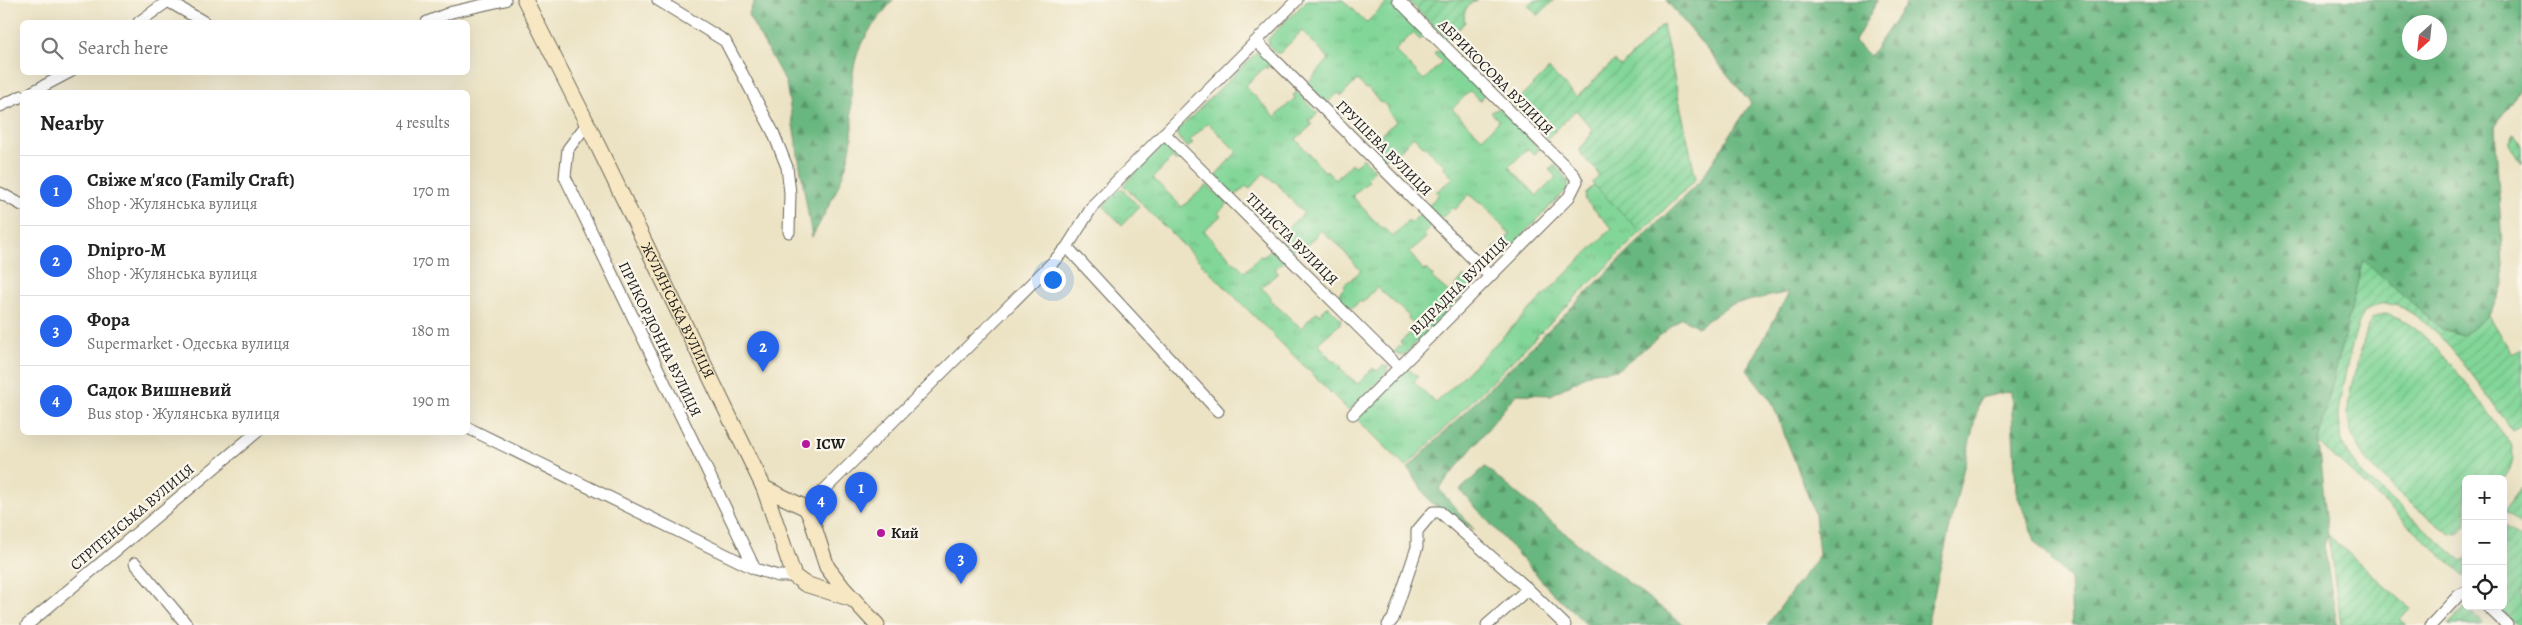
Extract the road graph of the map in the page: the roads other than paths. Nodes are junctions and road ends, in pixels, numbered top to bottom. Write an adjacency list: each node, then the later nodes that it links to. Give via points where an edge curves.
1 (505, 0): 9 (street)
2 (525, 0): 15 (street, ЖУЛЯНСЬКА ВУЛИЦЯ)
3 (658, 0): 20 (street, via 725,41 773,132 787,167)
4 (1297, 0): 10 (street)
5 (1398, 0): 17 (street, АБРИКОСОВА ВУЛИЦЯ)
6 (167, 1): 7 (street); 8 (street)
7 (142, 20)
8 (200, 20)
9 (432, 20)
10 (1256, 41): 16 (street); 22 (street, ГРУШЕВА ВУЛИЦЯ)
11 (64, 75): 12 (street)
12 (36, 90)
13 (20, 97): 14 (street)
14 (0, 106)
15 (587, 124): 28 (street, ЖУЛЯНСЬКА ВУЛИЦЯ); 33 (street, ПРИКОРДОННА ВУЛИЦЯ, via 568,149 565,178)
16 (1164, 133): 21 (street, via 1094,204); 23 (street, ТІНИСТА ВУЛИЦЯ)
17 (1574, 175): 22 (street, ВІДРАДНА ВУЛИЦЯ, via 1577,181 1569,197)
18 (0, 193): 19 (street)
19 (20, 203)
20 (790, 232)
21 (1067, 247): 24 (street); 29 (street)
22 (1490, 276): 23 (street, ВІДРАДНА ВУЛИЦЯ)
23 (1399, 367): 25 (street, ВІДРАДНА ВУЛИЦЯ)
24 (1218, 411)
25 (1353, 414)
26 (470, 429): 33 (street)
27 (253, 435): 40 (street, СТРІТЕНСЬКА ВУЛИЦЯ)
28 (764, 488): 29 (street); 30 (street, ЖУЛЯНСЬКА ВУЛИЦЯ)
29 (802, 505): 30 (street, via 785,506); 32 (street, via 812,518)
30 (777, 520): 34 (street, ЖУЛЯНСЬКА ВУЛИЦЯ)
31 (134, 563): 41 (street)
32 (827, 567): 35 (street, via 823,579); 38 (street)
33 (755, 569): 34 (street, via 778,576)
34 (794, 576): 35 (street)
35 (812, 586): 38 (street)
36 (1528, 589): 43 (street, via 1440,512 1433,512 1417,531 1416,547); 44 (street); 45 (street)
37 (2462, 593): 46 (street)
38 (852, 599): 42 (street)
39 (2491, 610): 47 (street)
40 (27, 625)
41 (187, 625)
42 (877, 625)
43 (1388, 625)
44 (1487, 625)
45 (1565, 625)
46 (2431, 625)
47 (2507, 625)

